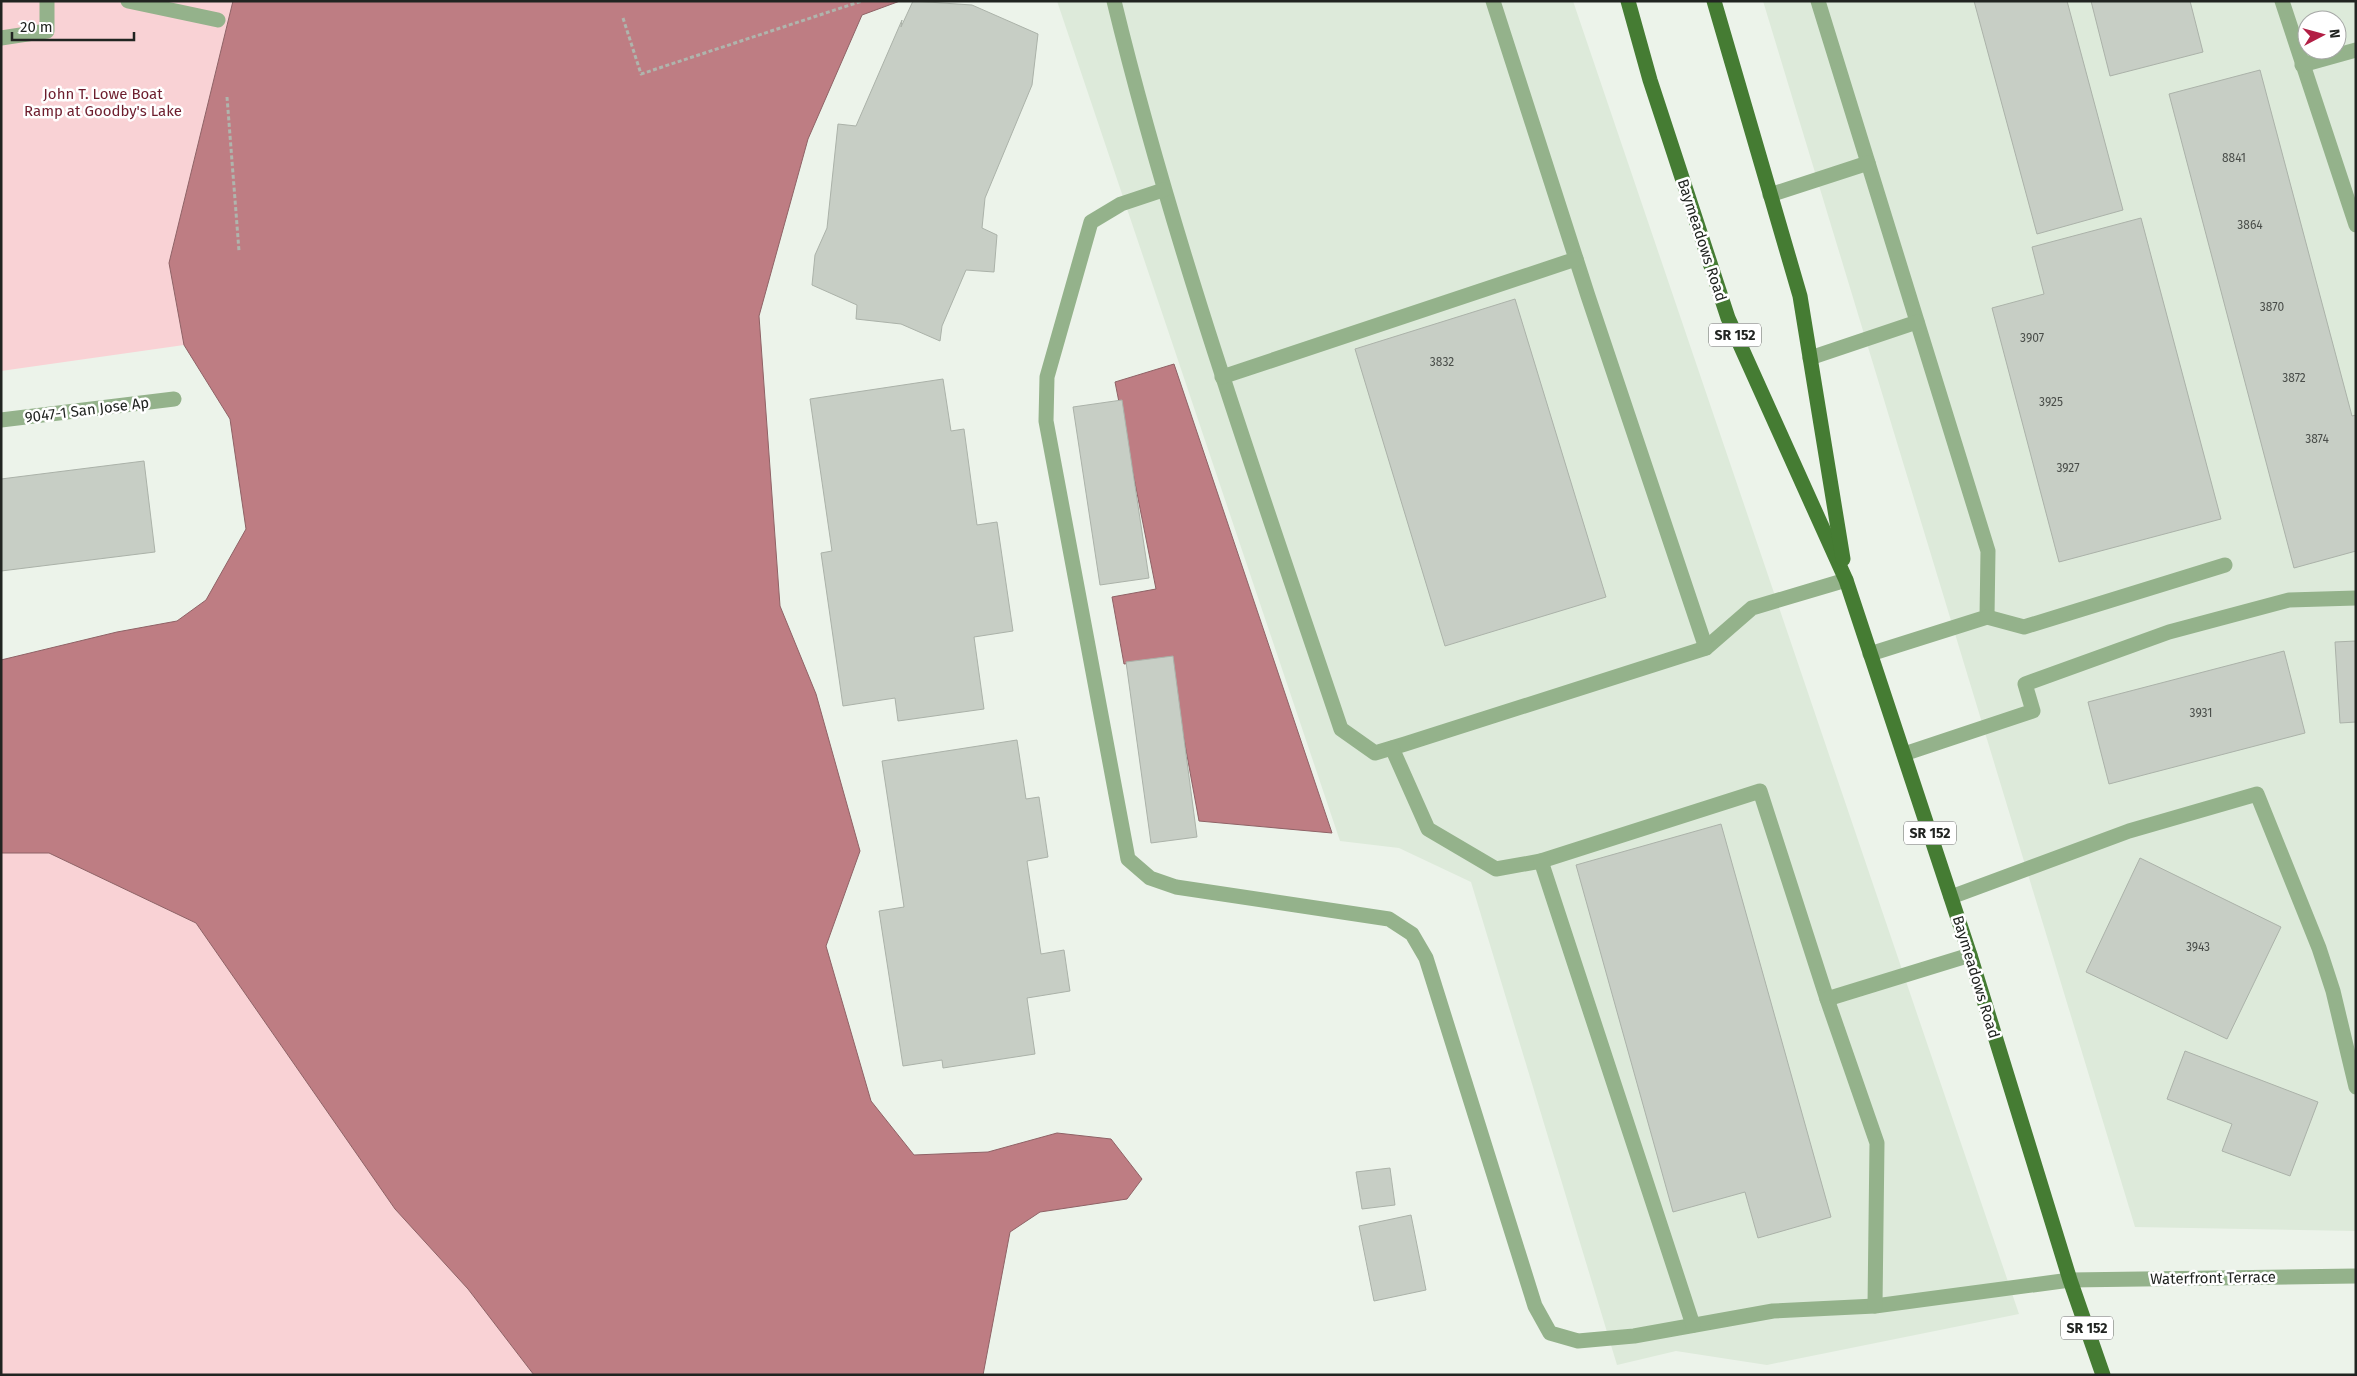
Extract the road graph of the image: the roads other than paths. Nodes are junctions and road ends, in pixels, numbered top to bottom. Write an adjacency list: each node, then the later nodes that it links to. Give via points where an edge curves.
1 (47, 1): 11 (street, via 47,31)
2 (128, 1): 10 (street)
3 (1114, 1): 16 (street)
4 (1493, 1): 19 (street)
5 (1619, 1): 14 (main road)
6 (1628, 1): 14 (main road, Baymeadows Road / SR 152)
7 (1714, 1): 17 (main road, Baymeadows Road / SR 152)
8 (1818, 1): 15 (street)
9 (2282, 1): 13 (street)
10 (218, 20)
11 (1, 38)
12 (2356, 50): 13 (street)
13 (2302, 65): 18 (street)
14 (1650, 80): 26 (main road, Baymeadows Road / SR 152, via 1728,318)
15 (1868, 162): 17 (street); 20 (street)
16 (1164, 190): 22 (street); 41 (street, Waterfront Terrace, via 1121,204 1091,222 1047,377 1046,421 1128,860 1150,878 1176,886 1389,919 1412,934 1426,958 1535,1306 1550,1333 1578,1341 1634,1336)
17 (1770, 195): 21 (main road, Baymeadows Road / SR 152, via 1800,296)
18 (2356, 225)
19 (1576, 259): 22 (street); 29 (street)
20 (1917, 322): 21 (street); 28 (street, via 1988,551)
21 (1810, 358): 26 (main road, Baymeadows Road / SR 152)
22 (1222, 377): 31 (street, via 1341,729 1375,753)
23 (174, 399): 24 (street, 9047-1 San Jose Ap)
24 (1, 420)
25 (2225, 565): 28 (street, via 2024,627)
26 (1846, 580): 29 (street, via 1752,608); 30 (main road, Baymeadows Road / SR 152)
27 (2356, 598): 32 (street, via 2289,600 2169,632 2026,684 2033,712)
28 (1987, 617): 30 (street)
29 (1706, 648): 31 (street)
30 (1870, 654): 32 (main road, Baymeadows Road / SR 152)
31 (1392, 748): 33 (street, via 1428,828 1496,869)
32 (1904, 754): 34 (main road, Baymeadows Road / SR 152)
33 (1541, 861): 36 (street, via 1760,791); 41 (street)
34 (1951, 897): 35 (main road, Baymeadows Road / SR 152); 37 (street, via 2129,831 2257,794 2334,991)
35 (1970, 955): 36 (street); 39 (main road, Baymeadows Road / SR 152)
36 (1827, 999): 40 (street, via 1877,1143)
37 (2356, 1087)
38 (2356, 1276): 39 (street, Waterfront Terrace)
39 (2070, 1280): 40 (street, Waterfront Terrace); 42 (main road, Baymeadows Road / SR 152)
40 (1875, 1306): 41 (street, Waterfront Terrace, via 1773,1311)
41 (1693, 1325)
42 (2103, 1375)

